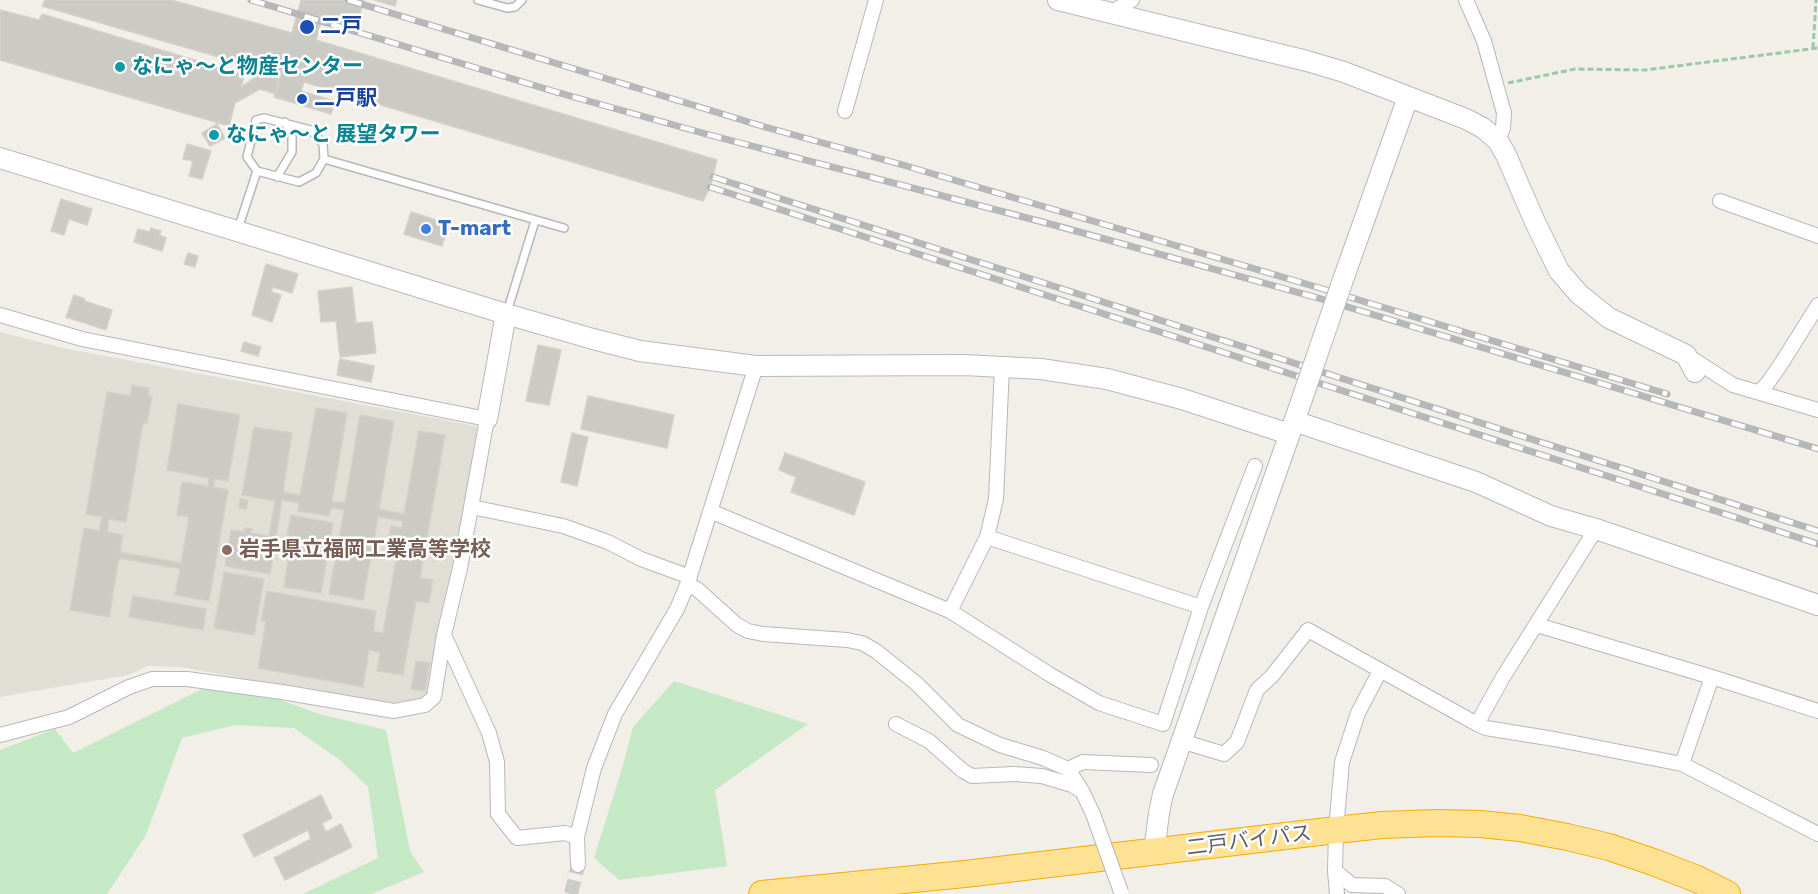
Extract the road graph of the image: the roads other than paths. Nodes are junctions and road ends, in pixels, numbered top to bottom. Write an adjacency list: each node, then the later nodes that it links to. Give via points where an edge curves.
1 (478, 0): 2 (lane, via 507,8)
2 (522, 0)
3 (876, 0): 9 (street)
4 (1059, 0): 7 (street)
5 (1132, 0): 7 (street)
6 (1466, 0): 11 (street, via 1484,41 1504,113)
7 (1112, 12): 8 (street, via 1307,61)
8 (1408, 98): 11 (street, via 1466,119); 30 (street, bridge)
9 (845, 111)
10 (285, 122): 13 (lane, via 311,130 323,144); 14 (lane, via 256,120 247,157); 15 (lane, via 292,135 292,152)
11 (1497, 141): 24 (street, via 1559,271 1579,294 1609,318)
12 (0, 158): 19 (street)
13 (324, 159): 15 (lane, via 316,173 299,182); 17 (lane)
14 (257, 171): 15 (lane); 19 (lane)
15 (277, 177)
16 (1720, 201): 20 (street)
17 (535, 220): 18 (lane); 22 (lane)
18 (564, 228)
19 (238, 231): 22 (street)
20 (1818, 236)
21 (1818, 305): 27 (street)
22 (506, 314): 25 (street, via 640,351); 29 (street)
23 (0, 315): 29 (street, via 82,339)
24 (1691, 364): 27 (street, via 1733,385)
25 (756, 366): 26 (street); 33 (street)
26 (1002, 367): 30 (street, via 1107,380); 35 (street, via 996,498)
27 (1759, 392): 28 (street)
28 (1818, 410)
29 (487, 419): 32 (street)
30 (1291, 428): 34 (street, via 1476,482 1551,516); 48 (street)
31 (1255, 466): 38 (street)
32 (471, 507): 36 (street, via 562,526 609,542); 41 (street)
33 (710, 511): 36 (street); 39 (street)
34 (1596, 529): 37 (street); 40 (street)
35 (987, 537): 38 (street); 39 (street)
36 (689, 581): 51 (street, via 748,631 862,643 917,684 958,725 1000,746); 55 (street, via 677,609 615,714 594,768)
37 (1818, 605)
38 (1202, 607): 39 (street, via 1163,724 1099,703)
39 (950, 611)
40 (1538, 625): 43 (street); 46 (street)
41 (444, 635): 47 (street, via 434,697 425,705 394,711 187,679 152,679 69,717); 55 (street, via 489,734 497,762 498,814 517,838 565,833)
42 (1380, 671): 46 (street); 48 (street, via 1308,630 1257,690 1237,742 1231,748 1224,754); 53 (street, via 1358,713 1342,762)
43 (1712, 677): 44 (street); 49 (street)
44 (1818, 711)
45 (896, 724): 52 (street, via 929,741 972,776 1042,776 1072,784)
46 (1476, 724): 49 (street)
47 (0, 735)
48 (1181, 741): 56 (street, via 1163,794)
49 (1682, 764): 54 (street)
50 (1151, 765): 51 (street, via 1083,762)
51 (1068, 769): 52 (street)
52 (1082, 791): 59 (street, bridge)
53 (1336, 830): 56 (highway, 二戸バイパス); 58 (street); 63 (highway, 二戸バイパス, via 1437,823 1520,828 1609,847)
54 (1818, 834)
55 (576, 837): 57 (street)
56 (1154, 852): 60 (highway, 二戸バイパス)
57 (578, 865)
58 (1335, 871): 61 (street); 62 (street, via 1352,885 1385,886)
59 (1121, 893)
60 (762, 894)
61 (1337, 894)
62 (1398, 894)
63 (1727, 894)

